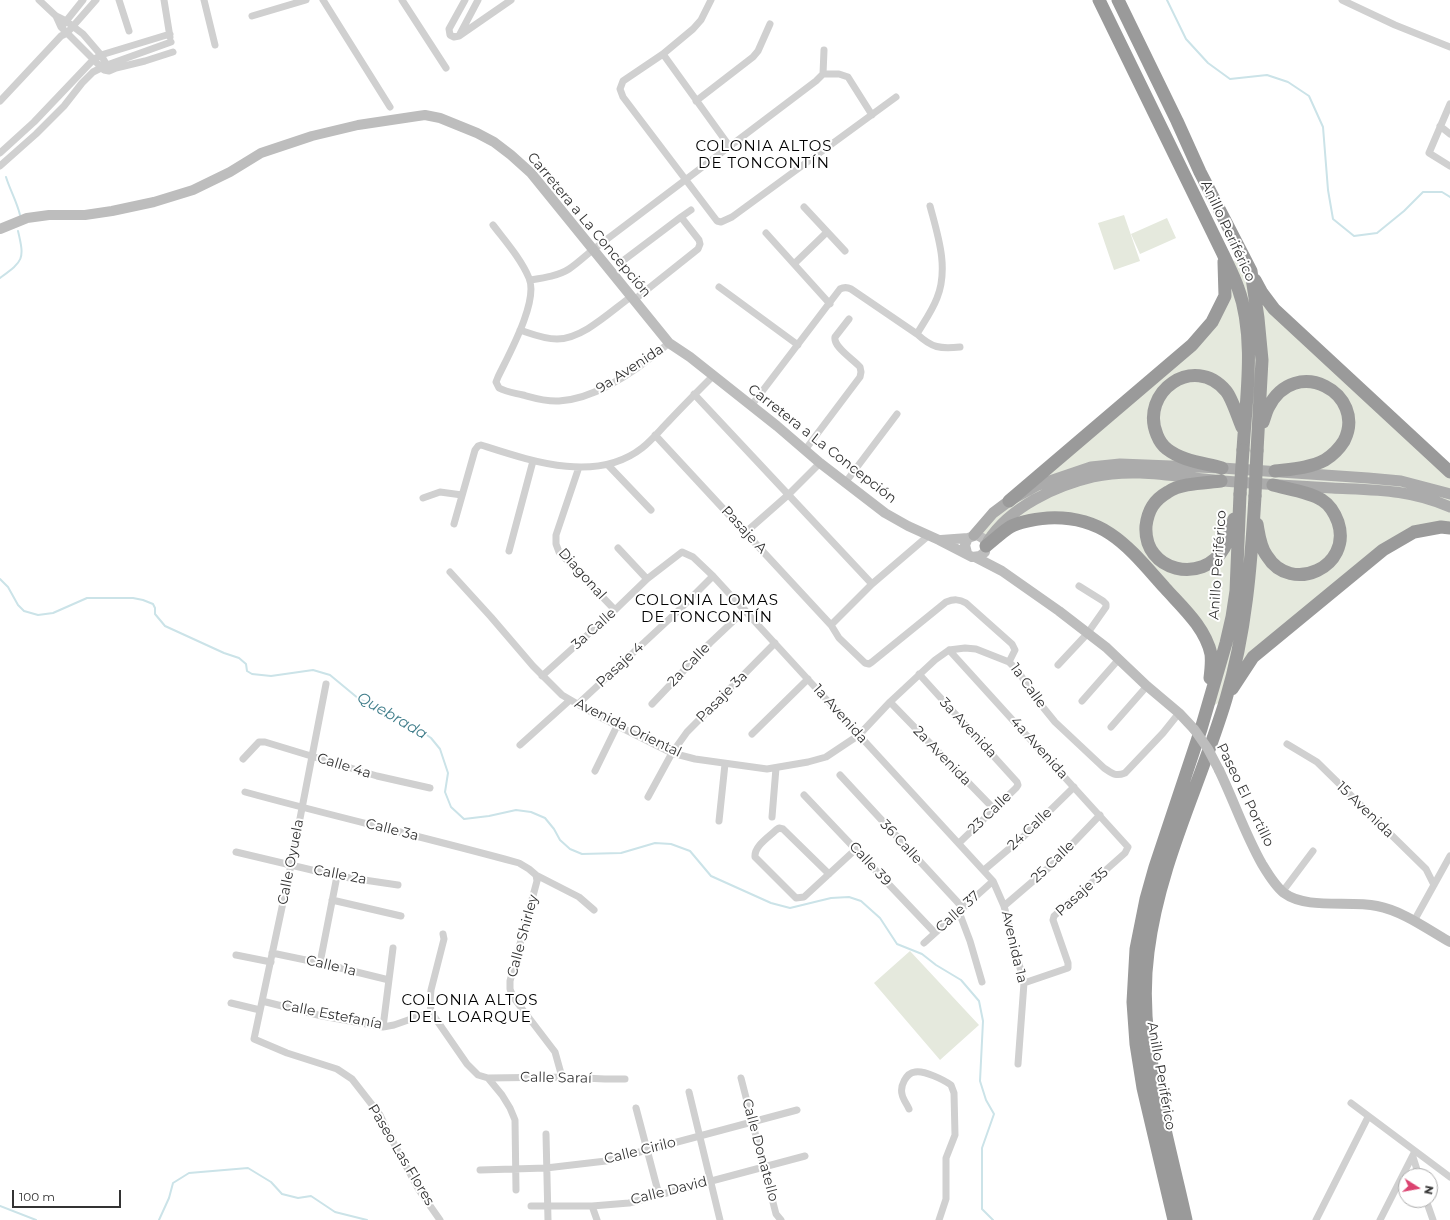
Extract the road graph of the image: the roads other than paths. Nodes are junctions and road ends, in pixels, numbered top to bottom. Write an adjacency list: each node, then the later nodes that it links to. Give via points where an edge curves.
1 (39, 0): 17 (street)
2 (83, 0): 19 (street)
3 (96, 0): 21 (street)
4 (119, 0): 23 (street)
5 (164, 0): 26 (street)
6 (204, 0): 28 (street)
7 (306, 0): 18 (street)
8 (323, 0): 43 (street)
9 (402, 0): 37 (street)
10 (465, 0): 25 (street, via 449,30 450,35)
11 (478, 0): 25 (street)
12 (511, 0): 25 (street)
13 (711, 0): 32 (street, via 701,20)
14 (1099, 0): 62 (highway, Anillo Periférico)
15 (1118, 0): 65 (highway, Anillo Periférico)
16 (1342, 0): 29 (street)
17 (56, 16): 19 (street); 22 (street)
18 (252, 16)
19 (66, 21): 21 (street); 22 (street)
20 (770, 24): 41 (street, via 758,51)
21 (73, 26): 24 (street); 33 (street)
22 (61, 27): 24 (street)
23 (129, 31)
24 (64, 34): 34 (street); 40 (street)
25 (459, 36)
26 (171, 38): 27 (street); 31 (street); 35 (street, via 174,53)
27 (141, 44): 31 (street); 33 (street)
28 (215, 46)
29 (1450, 47)
30 (824, 50): 38 (street)
31 (143, 53): 35 (street); 36 (street)
32 (663, 54): 41 (street); 51 (street, via 623,81 620,89 623,97)
33 (101, 55): 34 (street); 36 (street)
34 (93, 60): 36 (street); 48 (street, via 34,122)
35 (146, 61): 36 (street)
36 (106, 68): 49 (street, via 93,72 64,106)
37 (446, 68)
38 (822, 74): 44 (street, via 848,77); 47 (street, via 816,82)
39 (896, 98): 44 (street)
40 (0, 101)
41 (696, 101): 47 (street)
42 (1450, 104): 45 (street)
43 (390, 107)
44 (872, 115): 51 (street, via 724,222 714,218)
45 (1440, 126): 46 (street); 50 (street, via 1429,153)
46 (1450, 134)
47 (730, 147): 51 (street)
48 (0, 153)
49 (0, 166)
50 (1450, 166)
51 (686, 180): 60 (street)
52 (930, 206): 72 (street, via 939,240 942,278 936,300)
53 (804, 207): 58 (street)
54 (690, 210): 55 (street)
55 (681, 217): 63 (street); 68 (street, via 699,240 698,249)
56 (493, 224): 66 (street, via 518,258)
57 (0, 229): 60 (main road, Carretera a La Concepción, via 27,218 112,211 154,202 193,190 261,153 312,136 358,125 425,115 440,118 477,133 511,155 531,173)
58 (827, 232): 61 (street); 64 (street)
59 (766, 234): 64 (street)
60 (594, 249): 66 (street, via 560,274); 68 (main road, Carretera a La Concepción)
61 (845, 251)
62 (1224, 254): 80 (highway, Anillo Periférico, via 1238,288 1246,322 1248,365); 99 (highway, via 1225,296 1212,322 1186,350)
63 (624, 260)
64 (794, 264): 69 (street)
65 (1251, 272): 82 (highway, Anillo Periférico, via 1262,360); 90 (highway, via 1274,309)
66 (530, 280): 71 (street, via 529,300)
67 (719, 287): 74 (street)
68 (633, 298): 71 (street, via 585,331 571,336 557,339); 73 (main road, Carretera a La Concepción)
69 (830, 304): 72 (street, via 840,289 848,288); 74 (street)
70 (849, 318): 83 (street, via 834,340 860,368 860,377)
71 (520, 330): 73 (street, 9a Avenida, via 498,377 497,385 503,390 558,401 595,393)
72 (917, 334): 75 (street, via 934,346)
73 (669, 343): 76 (main road, Carretera a La Concepción)
74 (798, 345): 78 (street)
75 (960, 347)
76 (713, 376): 77 (street); 78 (main road, Carretera a La Concepción)
77 (694, 394): 81 (street); 96 (street)
78 (751, 406): 83 (main road, Carretera a La Concepción)
79 (897, 414): 92 (street)
80 (1244, 431): 88 (highway, via 1227,392 1210,378 1184,376 1172,382 1156,403 1153,427 1166,449 1180,456); 98 (highway, Anillo Periférico, bridge)
81 (655, 435): 86 (street, via 642,448); 105 (street, Pasaje A)
82 (1258, 445): 89 (highway, via 1268,408 1275,396 1286,386 1301,381 1325,385 1343,402 1348,426 1340,448 1332,456 1314,465); 100 (highway, Anillo Periférico, bridge)
83 (805, 450): 85 (main road, Carretera a La Concepción)
84 (533, 461): 87 (street); 95 (street, via 478,446); 111 (street)
85 (820, 463): 92 (main road, Carretera a La Concepción); 96 (street)
86 (608, 465): 87 (street); 102 (street)
87 (579, 467): 120 (street, Diagonal, via 559,524 556,544 559,552)
88 (1222, 468): 89 (main road); 99 (main road, via 1120,464 1091,467 1038,485)
89 (1275, 471): 94 (main road, via 1401,481)
90 (1450, 472)
91 (1221, 481): 93 (main road); 98 (highway, via 1176,488 1157,500 1147,514 1146,536 1152,552 1166,565 1181,569 1206,564 1216,558 1224,548); 109 (main road, via 1120,473 1077,481 1043,494 1010,516 995,531)
92 (845, 483): 106 (main road, Carretera a La Concepción, via 885,514)
93 (1273, 485): 100 (highway, via 1322,500 1336,516 1340,528 1340,541 1336,553 1328,564 1308,574 1284,571 1274,565 1266,556 1261,544); 101 (main road, via 1394,491)
94 (1450, 494)
95 (462, 495): 97 (street, via 440,492); 103 (street)
96 (788, 495): 105 (street); 118 (street)
97 (423, 498)
98 (1239, 500): 140 (highway, Anillo Periférico, via 1236,591 1226,643)
99 (1009, 501): 107 (main road, via 993,513)
100 (1254, 501): 134 (highway, Anillo Periférico, via 1246,606 1239,651)
101 (1450, 506)
102 (651, 510)
103 (454, 524)
104 (1450, 528): 134 (highway, via 1440,527 1414,532 1383,550 1253,657)
105 (746, 532): 122 (street, Pasaje A)
106 (928, 536): 108 (main road, Carretera a La Concepción); 118 (street)
107 (971, 536): 108 (main road, Carretera a La Concepción); 109 (main road, via 982,537); 113 (main road, via 964,545)
108 (939, 540): 113 (main road, Carretera a La Concepción)
109 (986, 546): 113 (main road, via 982,555); 114 (main road, Paseo El Portillo); 140 (highway, via 1010,527 1038,519 1082,521 1101,527 1116,537 1191,617 1202,633 1212,666)
110 (618, 548): 117 (street)
111 (509, 552)
112 (682, 552): 116 (street, 1a Avenida, via 693,556); 117 (street, 3a Calle)
113 (971, 555): 114 (main road, Paseo El Portillo)
114 (1002, 571): 123 (main road, Paseo El Portillo, via 1060,611)
115 (450, 572): 130 (street, Avenida Oriental)
116 (713, 576): 121 (street, 1a Avenida); 138 (street, Pasaje 4)
117 (647, 579): 120 (street, 3a Calle)
118 (872, 584): 122 (street)
119 (1079, 586): 123 (street, via 1106,604)
120 (615, 610): 130 (street, 3a Calle)
121 (745, 610): 124 (street, 1a Avenida); 139 (street, 2a Calle)
122 (831, 625): 127 (street, 1a Calle, via 839,638 869,664 946,602 960,600 1012,644 1015,650)
123 (1087, 634): 126 (main road, Paseo El Portillo); 128 (street)
124 (775, 643): 131 (street, 1a Avenida); 148 (street, Pasaje 3a, via 687,732)
125 (949, 650): 127 (street, via 976,649); 129 (street, Avenida Oriental); 156 (street, 4a Avenida)
126 (1119, 660): 133 (main road, Paseo El Portillo); 136 (street)
127 (1009, 662): 141 (street, 1a Calle, via 1055,722 1113,774 1125,772)
128 (1058, 665)
129 (919, 674): 137 (street, Avenida Oriental); 155 (street, 3a Avenida)
130 (542, 676): 135 (street, Avenida Oriental)
131 (808, 678): 144 (street); 145 (street, 1a Avenida)
132 (326, 684): 149 (street, Calle Oyuela)
133 (1147, 686): 141 (main road, Paseo El Portillo); 143 (street)
134 (1226, 699): 242 (highway, Anillo Periférico, via 1167,868 1156,904 1148,952 1145,1002 1148,1045)
135 (570, 700): 138 (street, Avenida Oriental); 147 (street)
136 (1082, 701)
137 (890, 702): 145 (street, Avenida Oriental); 162 (street, 2a Avenida)
138 (578, 704): 142 (street, Avenida Oriental)
139 (652, 704)
140 (1207, 709): 241 (highway, Anillo Periférico, via 1154,867 1136,949 1133,1002 1137,1052)
141 (1179, 713): 180 (main road, Paseo El Portillo, bridge, via 1208,749 1252,845 1271,878)
142 (617, 726): 148 (street, Avenida Oriental); 153 (street)
143 (1111, 726)
144 (752, 734)
145 (858, 735): 152 (street, Avenida Oriental, via 826,757); 166 (street, 1a Avenida)
146 (1287, 744): 179 (street, 15 Avenida, via 1316,762 1426,869)
147 (520, 745)
148 (672, 753): 151 (street, Avenida Oriental); 160 (street, Pasaje 3a)
149 (311, 756): 150 (street, Calle 4a, via 259,742); 157 (street, Calle 4a, via 377,776); 161 (street, Calle Oyuela)
150 (243, 759)
151 (725, 764): 152 (street, Avenida Oriental); 165 (street)
152 (776, 768): 164 (street)
153 (595, 771)
154 (840, 775): 184 (street, 36 Calle)
155 (1017, 782): 162 (street, 23 Calle, via 1016,788)
156 (1074, 787): 163 (street, 4a Avenida); 173 (street, 24 Calle, via 1023,837)
157 (430, 788)
158 (245, 792): 161 (street, Calle 3a)
159 (804, 795): 168 (street, Calle 39)
160 (648, 797)
161 (302, 807): 172 (street, Calle Oyuela); 175 (street, Calle 3a, via 519,864)
162 (994, 810): 166 (street, 23 Calle)
163 (1100, 815): 167 (street, 4a Avenida); 182 (street, 25 Calle, via 1053,864)
164 (772, 817)
165 (719, 821)
166 (959, 843): 173 (street, 1a Avenida)
167 (1128, 847): 198 (street, Pasaje 35, via 1125,853 1054,916 1053,920 1068,968)
168 (856, 849): 174 (street); 187 (street, Calle 39)
169 (1314, 851): 180 (street)
170 (236, 852): 172 (street, Calle 2a)
171 (1450, 856): 179 (street)
172 (291, 865): 176 (street, Calle 2a); 192 (street, Calle Oyuela)
173 (984, 870): 177 (street, 1a Avenida)
174 (829, 874): 174 (street, via 804,897 796,898 755,857 755,852 779,828 783,829)
175 (536, 875): 183 (street, Calle 3a, via 574,894); 206 (street, Calle Shirley, via 537,881 510,989 513,997 555,1052)
176 (337, 876): 178 (street, Calle 2a); 181 (street)
177 (993, 881): 182 (street, Avenida 1a); 184 (street, Calle 37)
178 (398, 885)
179 (1434, 885): 186 (street)
180 (1282, 891): 186 (main road, Paseo El Portillo, via 1297,899 1313,902 1378,906)
181 (332, 900): 185 (street); 195 (street)
182 (1004, 906): 198 (street, Avenida 1a)
183 (594, 910)
184 (961, 910): 187 (street, Calle 37); 197 (street)
185 (401, 916)
186 (1414, 921): 189 (main road, Paseo El Portillo)
187 (935, 933): 190 (street, Calle 37)
188 (443, 934): 202 (street, via 444,939 431,990)
189 (1450, 942)
190 (924, 943)
191 (393, 948): 196 (street)
192 (272, 953): 194 (street, Calle Oyuela); 195 (street, Calle 1a)
193 (236, 955): 194 (street)
194 (271, 962): 199 (street, Calle Oyuela)
195 (320, 963): 196 (street, Calle 1a)
196 (389, 980): 203 (street)
197 (982, 982)
198 (1024, 983): 205 (street, Avenida 1a)
199 (262, 1001): 201 (street, Calle Oyuela); 203 (street, Calle Estefanía, via 322,1016)
200 (231, 1003): 201 (street, Calle Estefanía)
201 (260, 1010): 204 (street, Calle Oyuela)
202 (431, 1012): 203 (street, Calle Estefanía); 207 (street, via 467,1064 478,1075)
203 (383, 1027)
204 (254, 1039): 235 (street, Paseo Las Flores, via 337,1069 352,1080 380,1115 419,1190)
205 (1018, 1064)
206 (562, 1077): 207 (street, Calle Saraí); 209 (street, Calle Saraí)
207 (488, 1078): 223 (street, via 502,1095 514,1120)
208 (741, 1078): 216 (street, Calle Donatello)
209 (625, 1079)
210 (689, 1092): 218 (street)
211 (1351, 1103): 215 (street)
212 (636, 1108): 219 (street)
213 (909, 1109): 240 (street, via 902,1094 905,1079 910,1074 923,1072 951,1085 954,1093 955,1135 946,1158 946,1199)
214 (797, 1110): 216 (street, Calle Cirilo)
215 (1368, 1117): 220 (street); 243 (street)
216 (752, 1122): 218 (street, Calle Cirilo); 222 (street, Calle Donatello)
217 (546, 1134): 224 (street)
218 (700, 1135): 219 (street, Calle Cirilo); 228 (street)
219 (647, 1150): 224 (street, Calle Cirilo, via 606,1161); 230 (street)
220 (1414, 1154): 225 (street); 227 (street); 244 (street)
221 (805, 1156): 222 (street, Calle David)
222 (764, 1166): 228 (street, Calle David); 239 (street, Calle Donatello, via 776,1214)
223 (516, 1168): 224 (street, Calle Cirilo); 226 (street, Calle Cirilo); 229 (street)
224 (546, 1168): 232 (street)
225 (1417, 1168)
226 (480, 1170)
227 (1450, 1177)
228 (711, 1181): 230 (street, Calle David); 238 (street)
229 (516, 1190)
230 (659, 1194): 233 (street, Calle David, via 628,1202)
231 (531, 1206): 232 (street, Calle David)
232 (547, 1206): 233 (street, Calle David); 236 (street)
233 (592, 1206): 237 (street)
234 (1429, 1208): 245 (street)
235 (440, 1220)
236 (548, 1220)
237 (597, 1220)
238 (720, 1220)
239 (781, 1220)
240 (939, 1220)
241 (1174, 1220)
242 (1186, 1220)
243 (1316, 1220)
244 (1380, 1220)
245 (1433, 1220)

